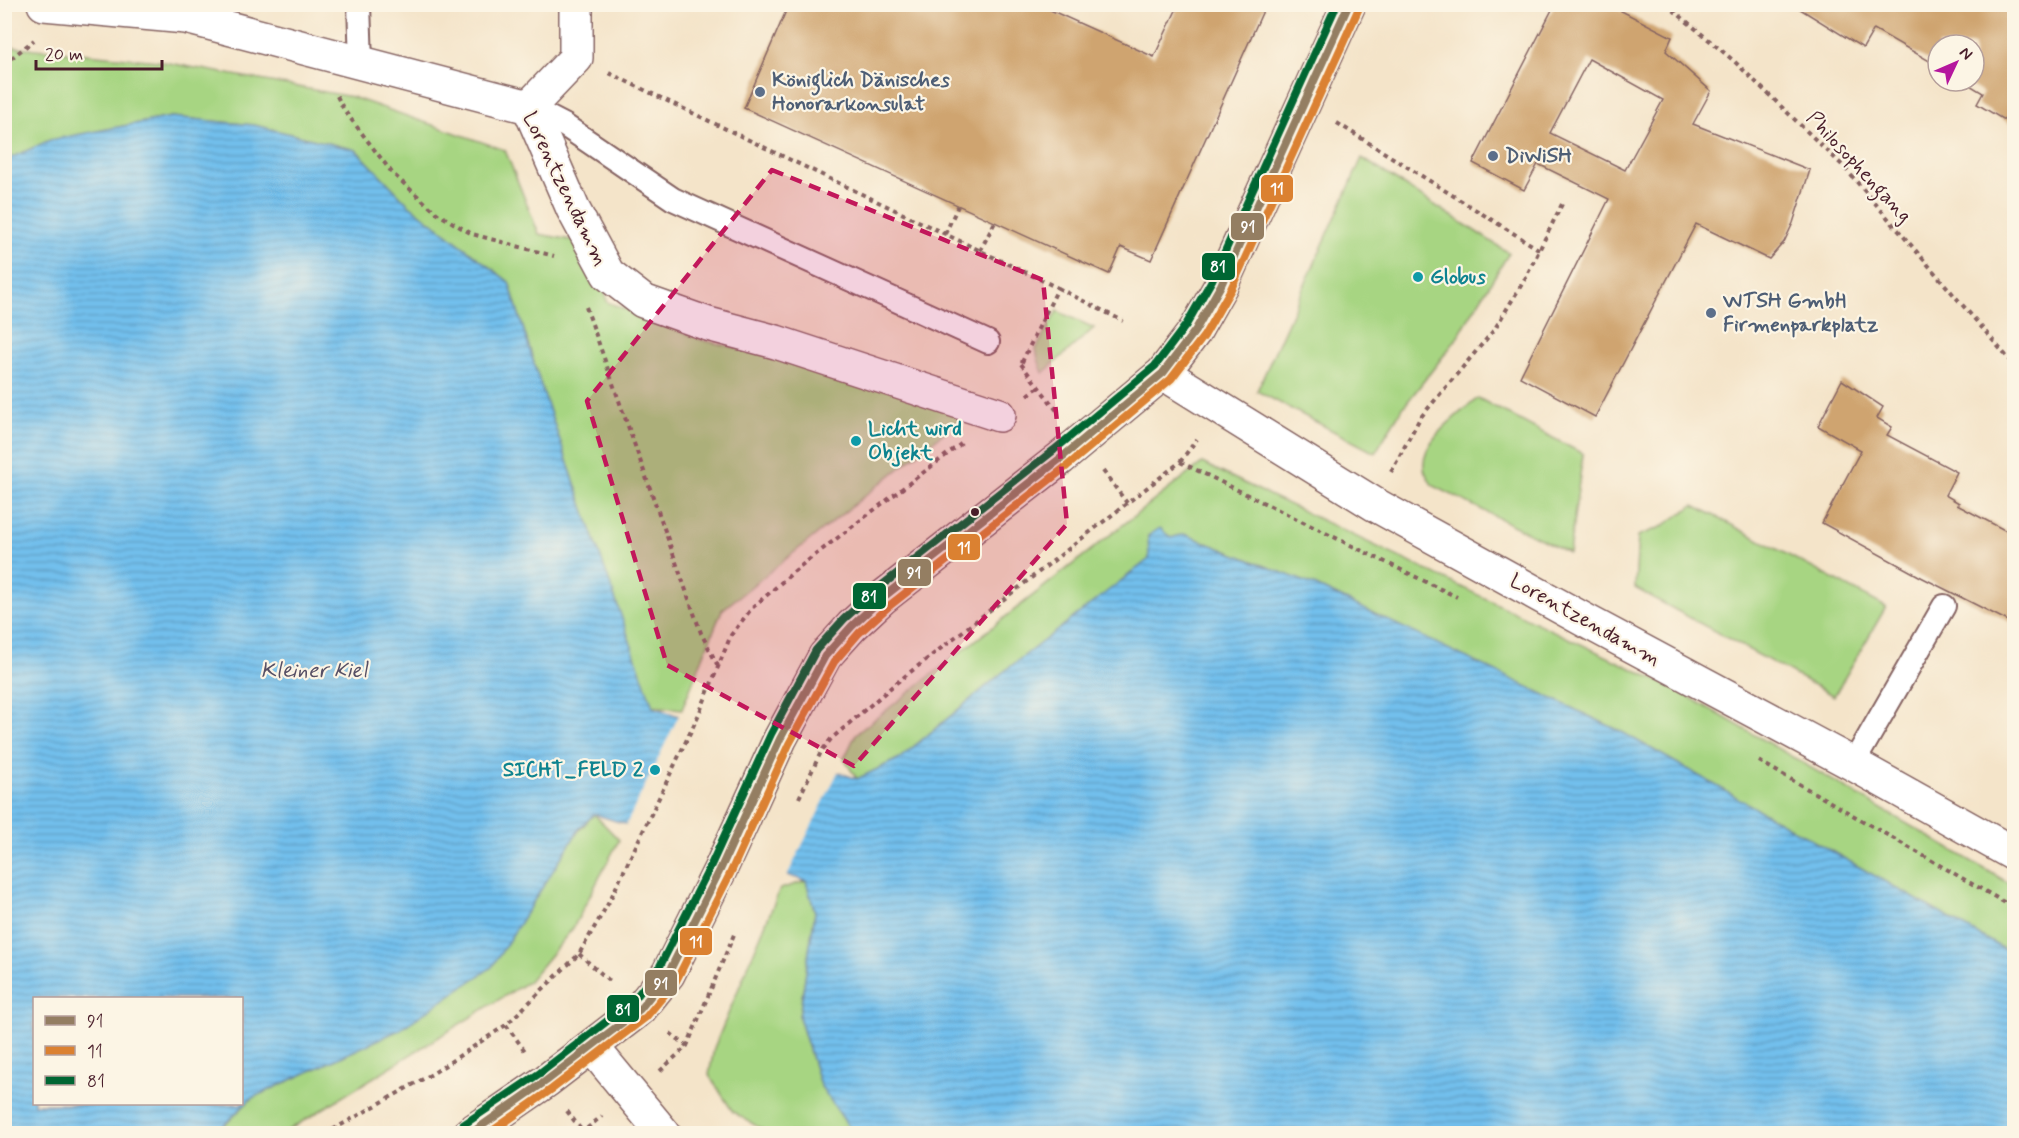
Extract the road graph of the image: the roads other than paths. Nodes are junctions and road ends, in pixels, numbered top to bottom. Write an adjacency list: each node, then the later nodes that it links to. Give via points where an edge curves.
1 (44, 4): 5 (street, Lorentzendamm)
2 (359, 4): 6 (lane)
3 (576, 4): 7 (street, via 576,58)
4 (1349, 4): 9 (street, via 1221,285 1195,331)
5 (188, 11): 6 (street, Lorentzendamm)
6 (361, 63): 7 (street, Lorentzendamm)
7 (529, 106): 8 (lane, via 564,125 674,200); 10 (street, Lorentzendamm, via 573,209 608,274 643,301)
8 (988, 342)
9 (1163, 373): 12 (street, Lorentzendamm, via 1374,504); 14 (street, via 882,598 825,656 780,739 668,974 640,1009)
10 (999, 415)
11 (1944, 606): 12 (lane)
12 (1853, 764): 13 (street, Lorentzendamm)
13 (2014, 854)
14 (592, 1047): 15 (street); 16 (street)
15 (469, 1134)
16 (664, 1134)

